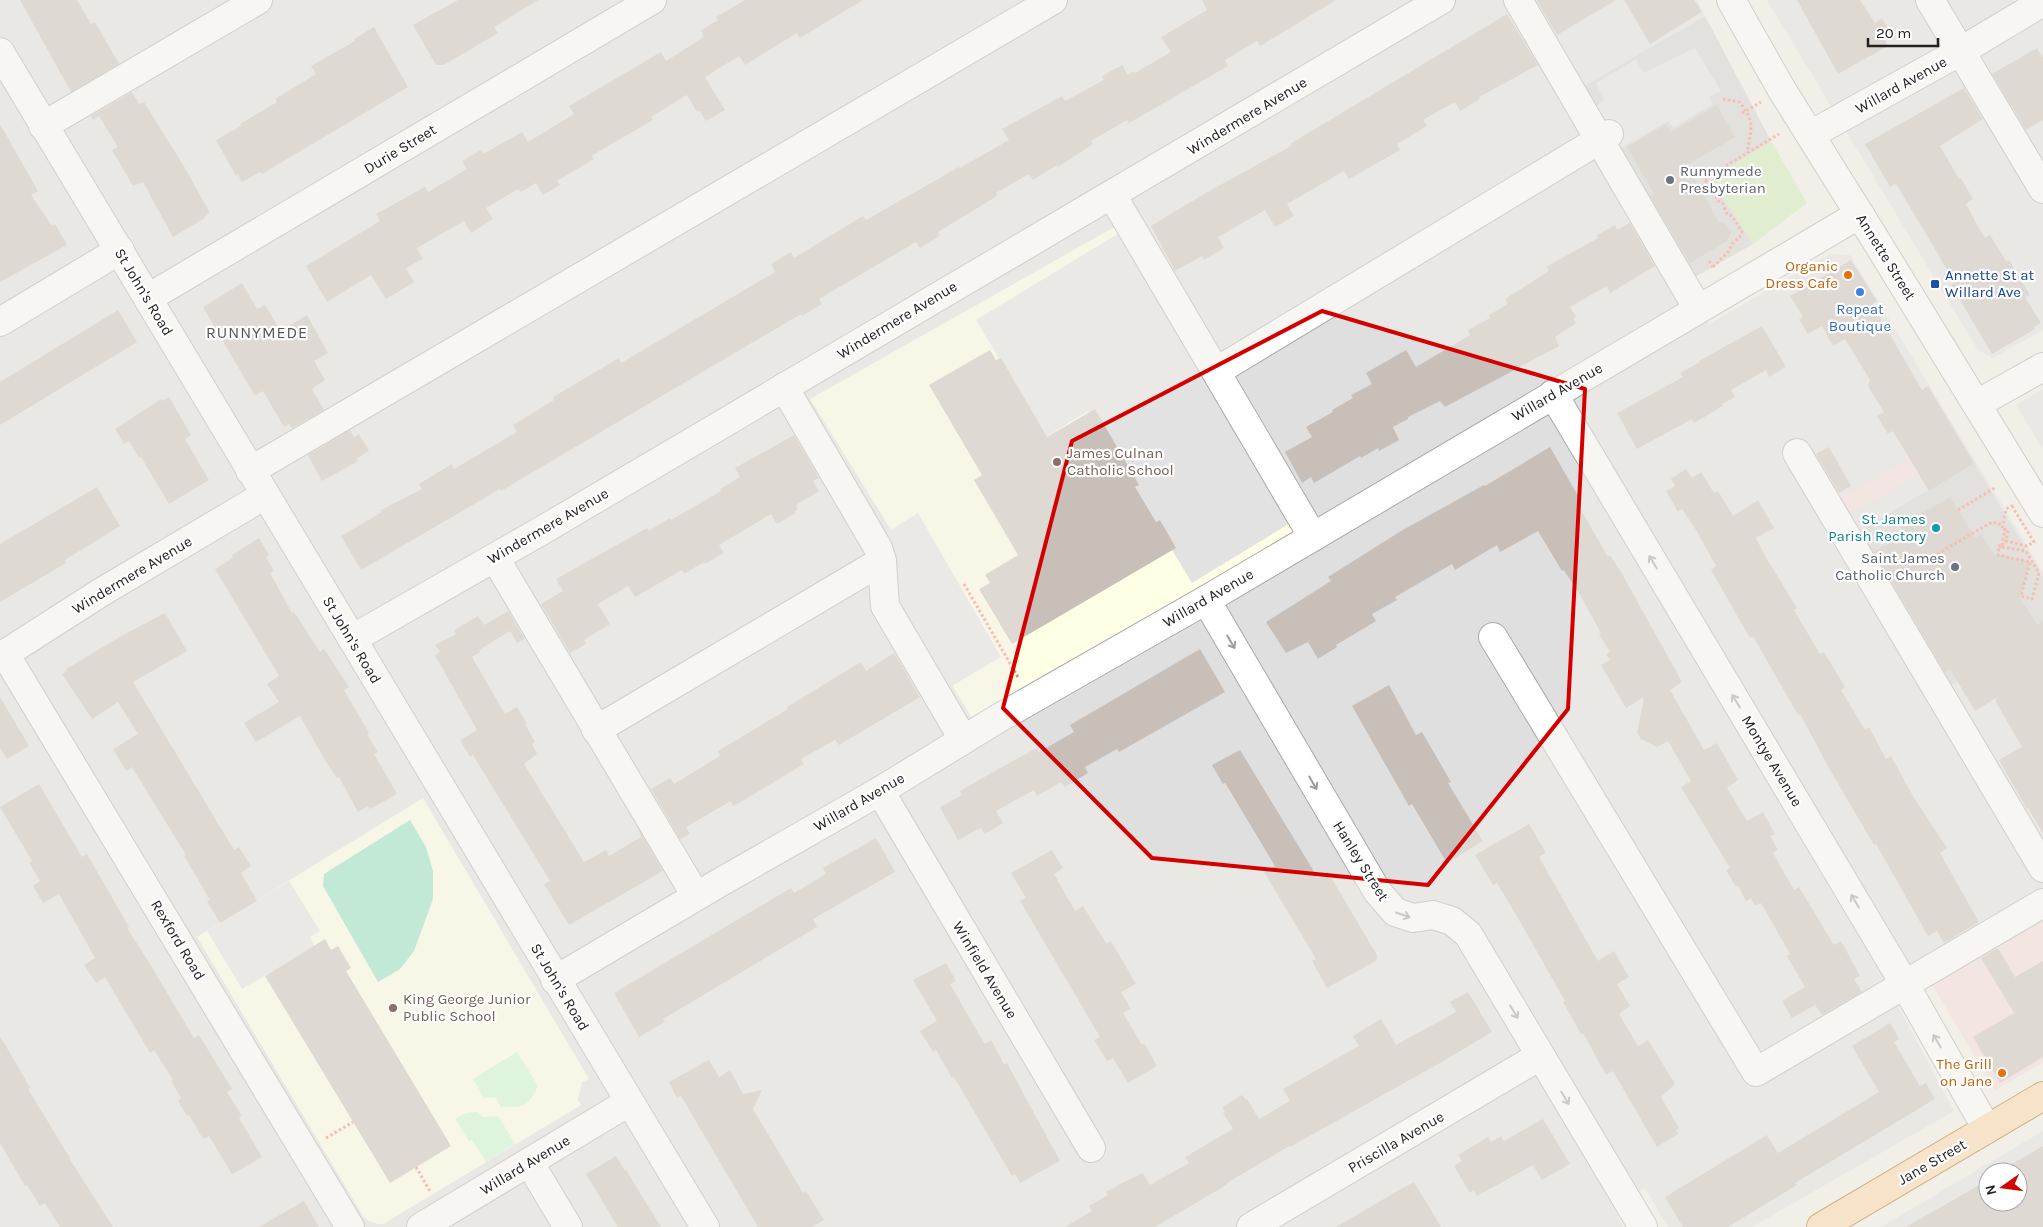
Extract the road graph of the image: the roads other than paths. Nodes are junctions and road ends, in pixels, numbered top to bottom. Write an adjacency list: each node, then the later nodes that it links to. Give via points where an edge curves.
1 (258, 0): 11 (street)
2 (652, 0): 18 (street, Durie Street)
3 (1053, 0): 27 (street)
4 (1442, 0): 15 (street, Windermere Avenue)
5 (1518, 0): 13 (street)
6 (1731, 0): 12 (street, Annette Street)
7 (1930, 0): 9 (street)
8 (2043, 2): 9 (street, Willard Avenue)
9 (1961, 51): 12 (street, Willard Avenue); 14 (street)
10 (0, 52): 11 (street, St John's Road)
11 (43, 126): 17 (street, St John's Road)
12 (1810, 135): 16 (street, Annette Street)
13 (1604, 137): 19 (street); 22 (street)
14 (2042, 185)
15 (1112, 195): 22 (street); 23 (street, Windermere Avenue)
16 (1860, 214): 19 (street, Willard Avenue); 25 (street, Annette Street)
17 (120, 250): 18 (street, St John's Road); 20 (street)
18 (148, 298): 27 (street, St John's Road)
19 (1698, 309): 24 (street, Willard Avenue)
20 (0, 322)
21 (2043, 367): 25 (street)
22 (1217, 371): 30 (street)
23 (784, 387): 31 (street, Windermere Avenue); 32 (street)
24 (1553, 394): 30 (street, Willard Avenue); 44 (street, Montye Avenue, one-way to 24)
25 (1977, 404): 29 (street, Annette Street)
26 (1798, 453): 40 (street)
27 (250, 471): 28 (street, St John's Road)
28 (265, 495): 35 (street, St John's Road); 36 (street, Windermere Avenue)
29 (2043, 513)
30 (1313, 537): 33 (street, Willard Avenue)
31 (495, 558): 35 (street, Windermere Avenue); 37 (street)
32 (882, 560): 37 (street); 38 (street, via 885,606)
33 (1206, 600): 38 (street, Willard Avenue); 45 (street, Hanley Street, one-way to 45, via 1377,891 1395,912 1413,918 1433,914 1452,921 1468,934)
34 (1492, 636): 44 (street, via 1756,1072)
35 (352, 639): 43 (street, St John's Road)
36 (3, 655): 51 (street, Rexford Road)
37 (596, 730): 41 (street)
38 (963, 739): 39 (street, Willard Avenue)
39 (880, 791): 41 (street, Willard Avenue); 49 (street, Winfield Avenue)
40 (2043, 868)
41 (696, 896): 43 (street, Willard Avenue)
42 (2043, 902): 44 (street)
43 (555, 980): 47 (street, St John's Road)
44 (1904, 983): 48 (street, Montye Avenue, one-way to 44)
45 (1540, 1056): 55 (street, Priscilla Avenue); 56 (street, Hanley Street, one-way to 56)
46 (2043, 1096): 48 (main road, Jane Street)
47 (629, 1102): 50 (street, Willard Avenue); 54 (street, St John's Road)
48 (1988, 1129): 57 (main road, Jane Street)
49 (1090, 1148)
50 (529, 1162): 52 (street, Willard Avenue); 53 (street)
51 (350, 1227)
52 (421, 1227)
53 (568, 1227)
54 (705, 1227)
55 (1251, 1227)
56 (1643, 1227)
57 (1821, 1227)

